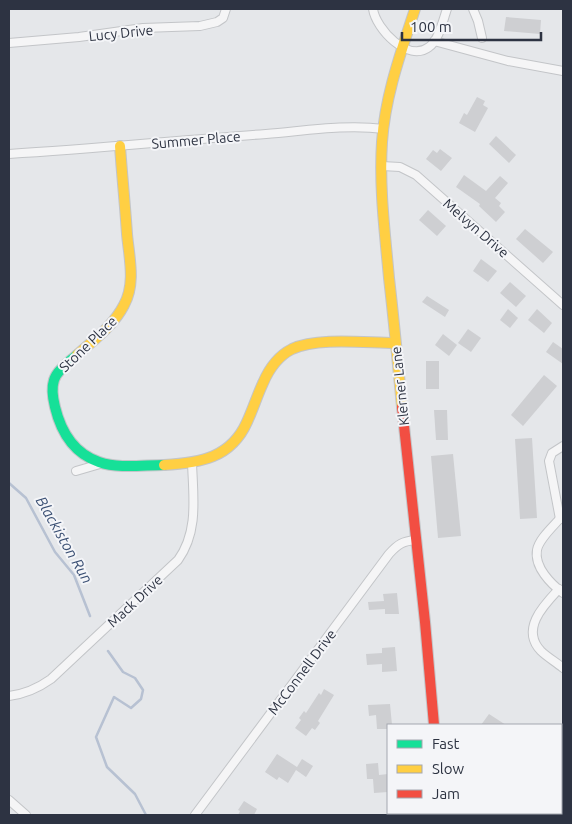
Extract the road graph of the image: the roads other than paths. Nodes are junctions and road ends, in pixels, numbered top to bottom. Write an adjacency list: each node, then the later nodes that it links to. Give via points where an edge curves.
1 (226, 9): 8 (street, Lucy Drive, via 217,22 200,26 143,28)
2 (373, 9): 9 (street, via 383,32)
3 (415, 9): 9 (street, Klerner Lane)
4 (447, 9): 7 (street)
5 (473, 9): 6 (street)
6 (482, 38)
7 (434, 41): 9 (street, via 423,50); 10 (street, via 508,61)
8 (9, 43)
9 (403, 48): 11 (street, Klerner Lane)
10 (563, 71)
11 (384, 129): 12 (street, Summer Place, via 294,131); 14 (street, Klerner Lane)
12 (120, 146): 13 (street, Summer Place); 19 (street, Stone Place, via 129,251 128,296 118,315 62,368 54,381 55,406 64,435 86,458)
13 (9, 154)
14 (382, 166): 15 (street, Melvyn Drive, via 400,167 416,175); 16 (street, Klerner Lane)
15 (563, 305)
16 (395, 343): 18 (street, Stone Place, via 309,344 290,350 267,374 240,437 217,456); 22 (street, Klerner Lane)
17 (563, 446): 21 (street, via 552,453 549,462)
18 (192, 462): 19 (street, Stone Place, via 125,467); 25 (street, Mack Drive, via 193,526 188,544 178,560 51,679 32,690)
19 (100, 464): 20 (street, Stone Place)
20 (76, 471)
21 (562, 517): 23 (street, via 537,550 539,566)
22 (416, 540): 26 (street, Klerner Lane); 29 (street, McConnell Drive, via 403,541 395,547)
23 (561, 591): 24 (street, via 539,611 533,631 541,650)
24 (563, 668)
25 (9, 696)
26 (434, 724)
27 (9, 800): 28 (street)
28 (26, 815)
29 (196, 815)

